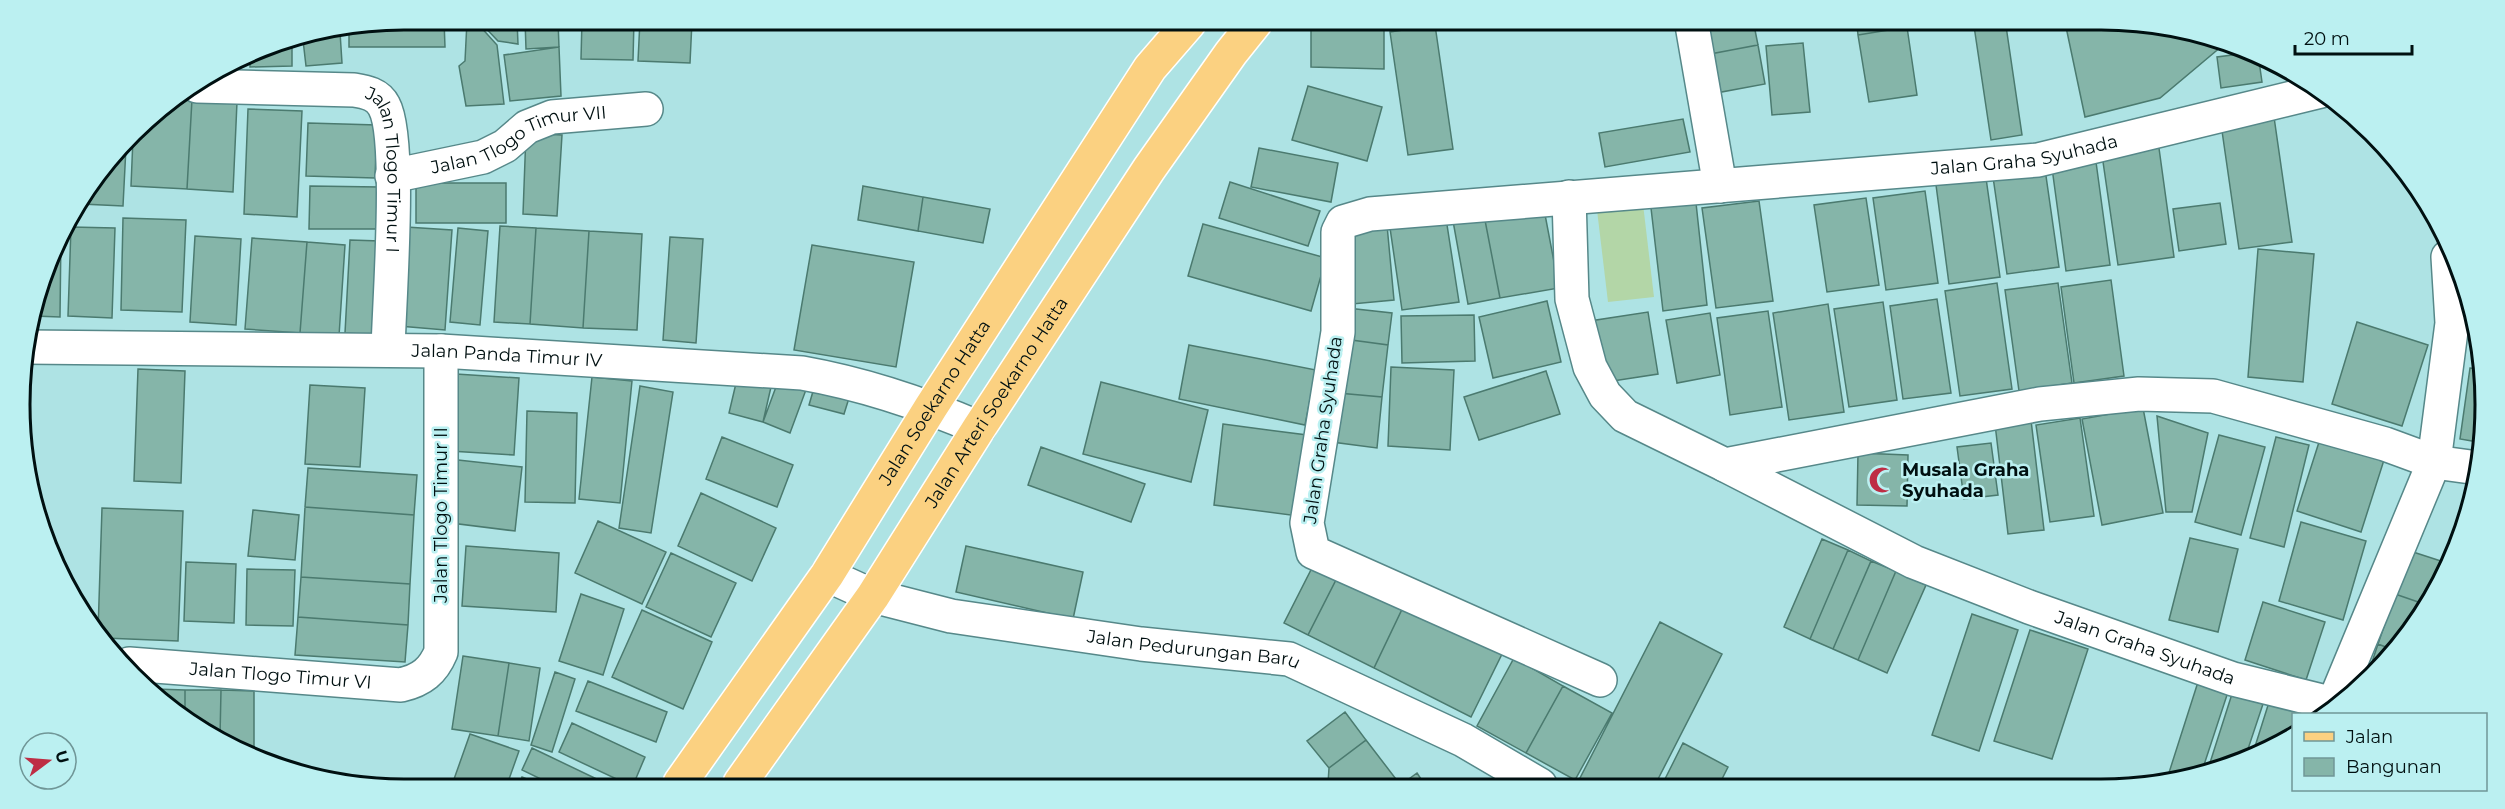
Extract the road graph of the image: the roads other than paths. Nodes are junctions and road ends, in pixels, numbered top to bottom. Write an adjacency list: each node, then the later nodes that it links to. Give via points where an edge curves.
1 (1183, 30): 14 (main road, Jalan Soekarno Hatta, via 1150,68)
2 (1249, 30): 15 (main road, Jalan Arteri Soekarno Hatta, via 1149,169)
3 (1693, 30): 8 (street)
4 (207, 86): 7 (street, Jalan Tlogo Timur I, via 371,93 384,105 390,123)
5 (2310, 94): 8 (street, Jalan Graha Syuhada, via 2038,160)
6 (646, 109): 7 (street, Jalan Tlogo Timur VII, via 552,117 526,128 483,158)
7 (392, 176): 12 (street, Jalan Tlogo Timur I)
8 (1720, 186): 9 (street, Jalan Graha Syuhada)
9 (1569, 197): 17 (street, Jalan Graha Syuhada, via 1572,299 1590,367 1605,395 1625,416); 23 (street, Jalan Graha Syuhada, via 1370,214 1343,222 1338,232 1338,332 1307,523 1313,552)
10 (2449, 268): 16 (street, Jalan Graha Syuhada, via 2452,323)
11 (34, 347): 12 (street, Jalan Panda Timur IV)
12 (388, 350): 13 (street, Jalan Panda Timur IV)
13 (441, 351): 14 (street, Jalan Panda Timur IV, via 802,373 849,381); 22 (street, Jalan Tlogo Timur II, via 441,652)
14 (931, 407): 15 (street, Jalan Panda Timur IV); 19 (main road, Jalan Soekarno Hatta)
15 (979, 428): 20 (main road, Jalan Arteri Soekarno Hatta)
16 (2434, 462): 17 (street, via 2385,444 2213,396 2139,394 2040,404); 18 (street); 24 (street, Jalan Graha Syuhada)
17 (1725, 465): 25 (street, Jalan Graha Syuhada, via 1914,562 2233,679)
18 (2470, 467)
19 (827, 575): 20 (street, Jalan Pedurungan Baru); 27 (main road, Jalan Soekarno Hatta)
20 (873, 596): 26 (street, Jalan Pedurungan Baru, via 962,617 1141,644 1289,658 1463,740); 28 (main road, Jalan Arteri Soekarno Hatta)
21 (136, 665): 22 (street, Jalan Tlogo Timur VI, via 402,685)
22 (427, 675)
23 (1600, 680)
24 (2340, 692)
25 (2326, 704)
26 (1510, 775)
27 (683, 779)
28 (743, 779)

